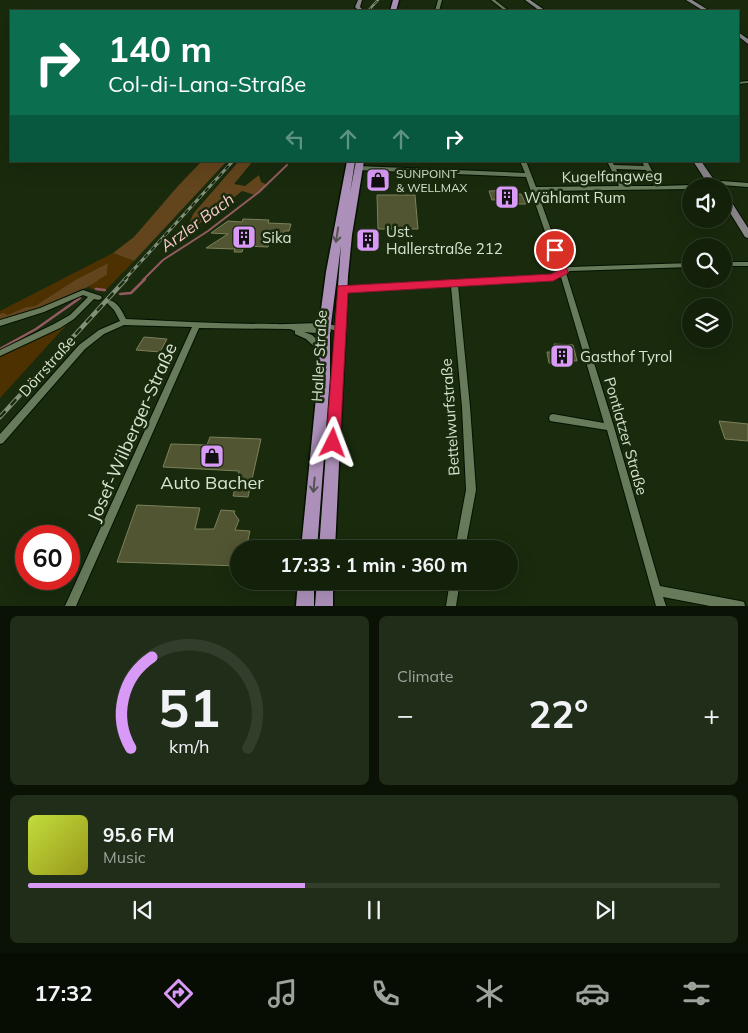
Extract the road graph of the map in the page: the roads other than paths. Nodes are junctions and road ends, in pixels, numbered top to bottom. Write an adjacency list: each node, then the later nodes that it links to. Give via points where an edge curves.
1 (493, 0): 4 (street)
2 (528, 0): 5 (street)
3 (688, 0): 6 (street)
4 (506, 10)
5 (542, 10)
6 (705, 10)
7 (522, 162): 13 (street, Pontlatzer Straße)
8 (644, 162): 12 (street)
9 (698, 162): 14 (street)
10 (356, 163): 13 (street); 21 (main road)
11 (610, 164): 12 (street); 18 (street)
12 (647, 168): 19 (street)
13 (527, 175): 20 (street, Pontlatzer Straße)
14 (709, 178)
15 (732, 185): 16 (street)
16 (746, 185)
17 (682, 187): 19 (street, Kugelfangweg)
18 (624, 188): 19 (street, Kugelfangweg); 20 (street, Kugelfangweg)
19 (658, 188)
20 (533, 189): 27 (street, Pontlatzer Straße)
21 (348, 198): 29 (main road, Haller Straße); 36 (main road, Haller Straße, one-way to 36)
22 (732, 212): 23 (street)
23 (748, 235)
24 (732, 264): 25 (street)
25 (748, 264)
26 (682, 265): 27 (street, via 569,269)
27 (563, 273): 28 (street, via 553,278); 40 (street, Pontlatzer Straße)
28 (454, 283): 29 (street); 44 (street, Bettelwurfstraße, via 471,490)
29 (342, 289): 36 (main road, Haller Straße)
30 (109, 302): 31 (street, via 117,308)
31 (124, 322): 33 (street, Dörrstraße); 41 (street, Dörrstraße, via 93,336)
32 (0, 324): 38 (street, via 82,292 96,297 72,317)
33 (197, 325): 34 (street, Dörrstraße); 49 (street, Josef-Wilberger-Straße)
34 (280, 327): 35 (street, Dörrstraße); 36 (street, Dörrstraße)
35 (290, 328): 36 (street, Dörrstraße); 37 (street, Dörrstraße, via 309,337)
36 (330, 328): 37 (main road, Haller Straße); 43 (main road, Haller Straße)
37 (324, 350): 42 (main road, Haller Straße, one-way to 42)
38 (0, 353)
39 (553, 418): 40 (street)
40 (610, 427): 48 (street, Pontlatzer Straße)
41 (0, 440)
42 (310, 540)
43 (327, 540)
44 (462, 540)
45 (306, 590): 50 (main road)
46 (325, 590): 51 (main road)
47 (454, 590): 52 (street)
48 (656, 590): 53 (street, Pontlatzer Straße); 54 (street)
49 (70, 606)
50 (305, 606)
51 (324, 606)
52 (451, 606)
53 (661, 606)
54 (740, 606)

